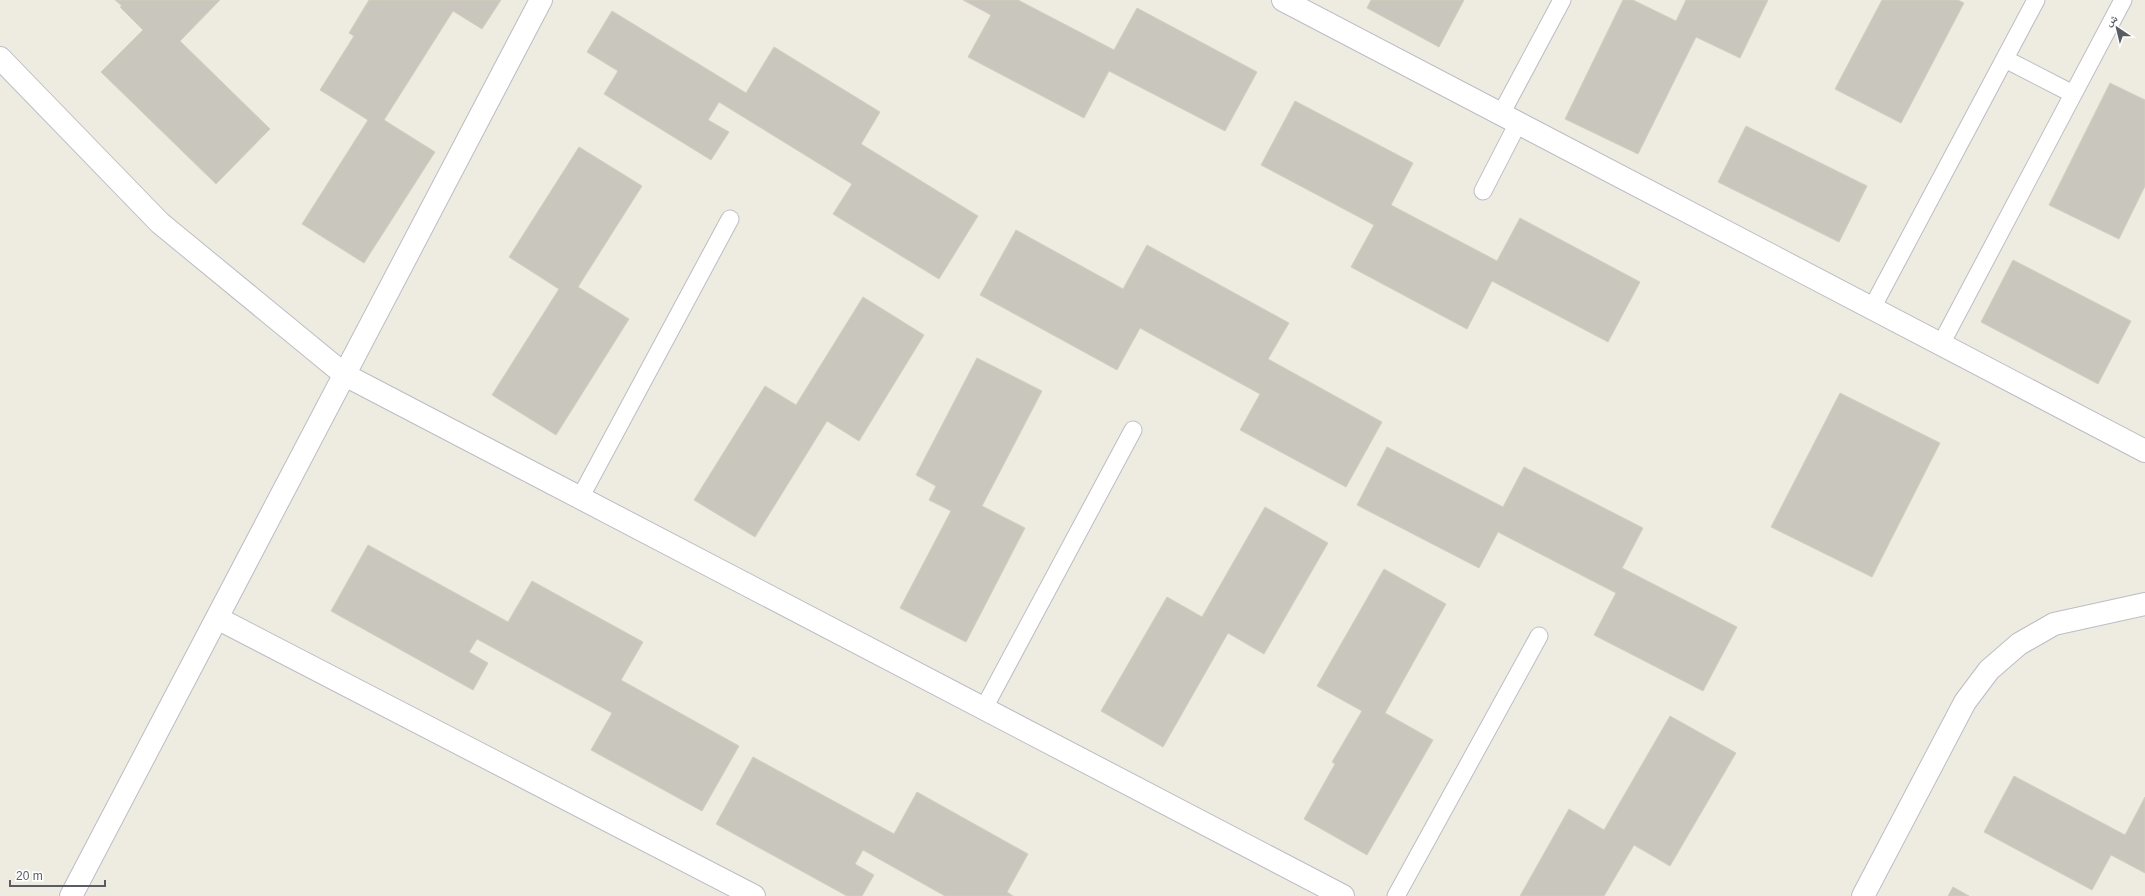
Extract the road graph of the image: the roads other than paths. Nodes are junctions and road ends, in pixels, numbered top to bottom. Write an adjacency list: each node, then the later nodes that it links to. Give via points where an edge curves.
1 (541, 0): 14 (street)
2 (1283, 0): 9 (street)
3 (1562, 0): 9 (lane)
4 (2036, 0): 7 (lane)
5 (2123, 0): 8 (lane)
6 (0, 58): 14 (street, via 160,223)
7 (2005, 59): 8 (lane); 12 (lane)
8 (2073, 94): 13 (lane)
9 (1510, 118): 10 (lane); 12 (street)
10 (1483, 191)
11 (730, 219): 17 (lane)
12 (1872, 308): 13 (street)
13 (1941, 344): 16 (street)
14 (345, 375): 17 (street); 19 (street)
15 (1133, 430): 21 (lane)
16 (2145, 451)
17 (580, 498): 21 (street)
18 (2145, 604): 26 (street, via 2054,624 2019,644 1989,670 1965,702)
19 (217, 618): 22 (street); 23 (street)
20 (1539, 636): 25 (lane)
21 (984, 708): 24 (street)
22 (71, 896)
23 (754, 896)
24 (1343, 896)
25 (1396, 896)
26 (1863, 896)

